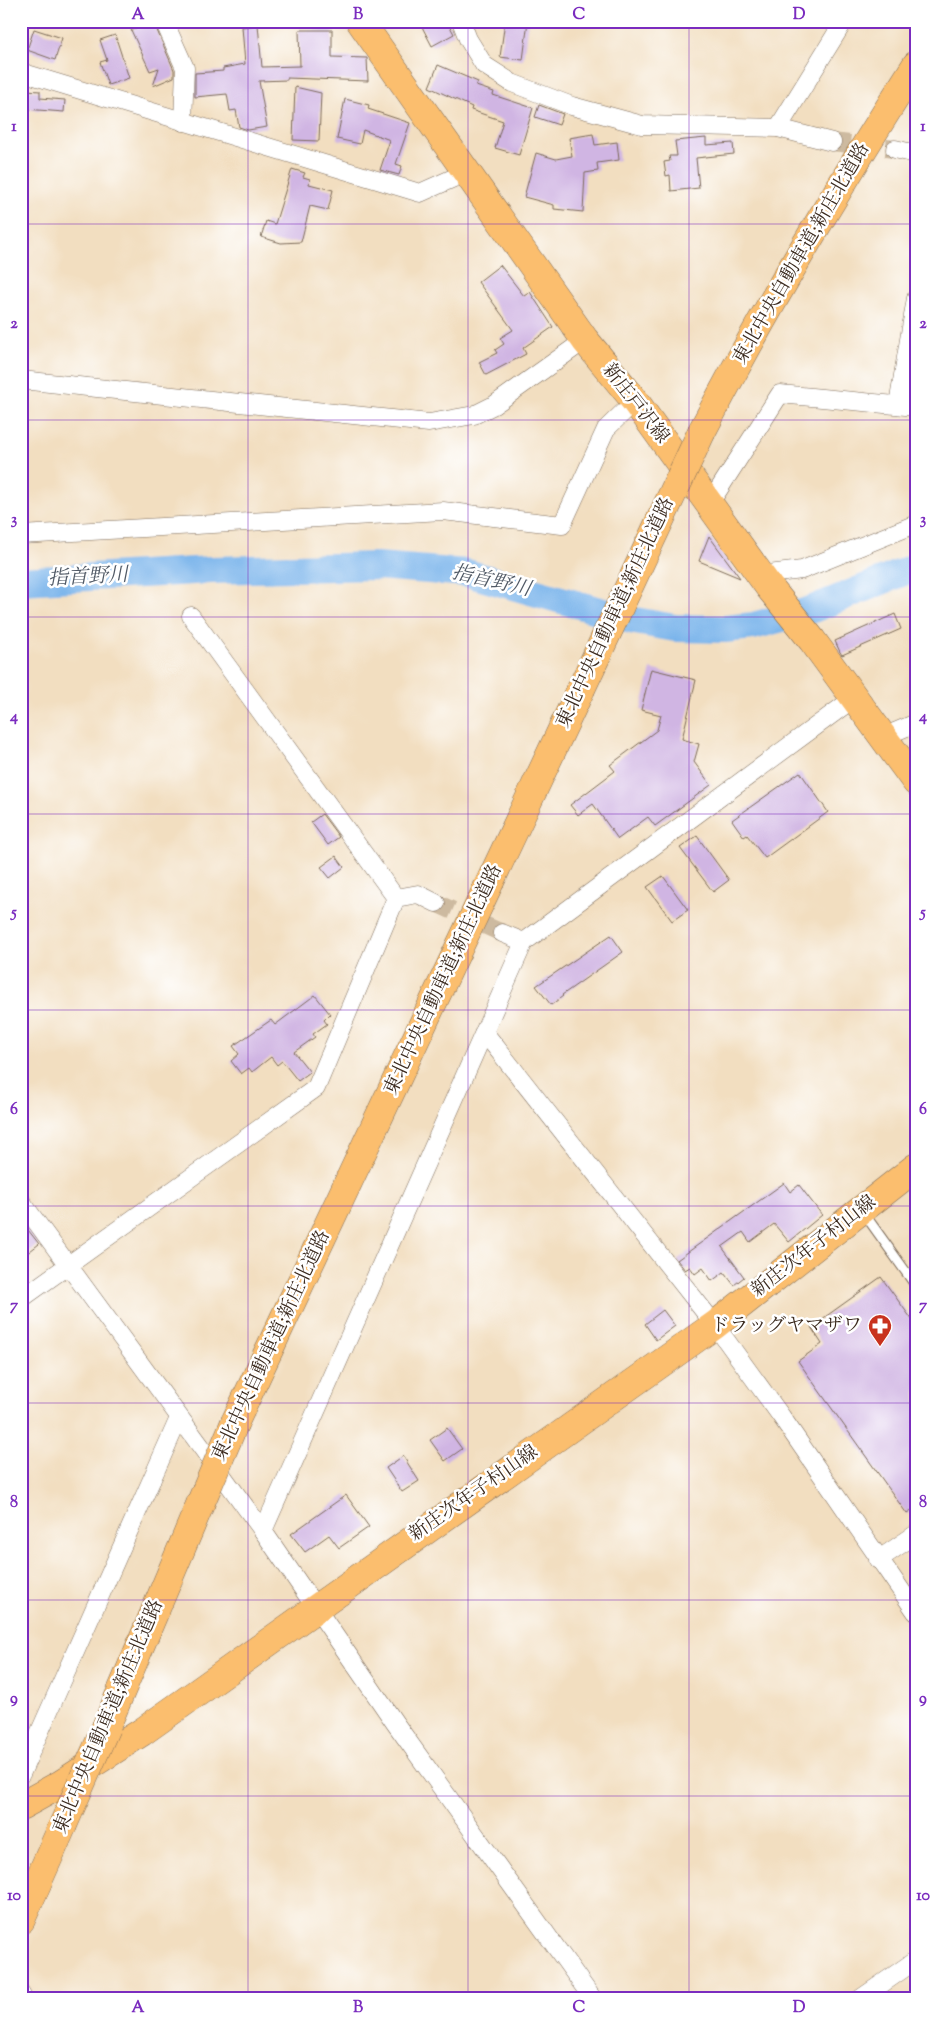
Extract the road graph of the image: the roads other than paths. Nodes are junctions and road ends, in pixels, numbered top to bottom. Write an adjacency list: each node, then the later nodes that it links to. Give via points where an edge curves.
1 (164, 21): 7 (street, via 185,68)
2 (360, 21): 12 (main road, 新庄戸沢線)
3 (461, 21): 8 (street, via 484,65 512,83 572,106 642,125)
4 (844, 21): 8 (street)
5 (916, 65): 47 (main road, 東北中央自動車道;新庄北道路, bridge, via 747,345 702,431 235,1422)
6 (21, 72): 7 (street)
7 (183, 122): 12 (street, via 420,193)
8 (778, 128): 9 (street)
9 (832, 142)
10 (895, 149): 11 (street)
11 (916, 154)
12 (467, 172): 14 (main road, 新庄戸沢線)
13 (916, 298): 17 (street)
14 (585, 340): 15 (street, via 494,405 474,415 429,424); 16 (main road, 新庄戸沢線)
15 (21, 380)
16 (634, 401): 18 (main road, 新庄戸沢線); 20 (street, via 606,429 562,525 443,511)
17 (907, 406): 18 (street, via 780,394)
18 (710, 503): 21 (main road, 新庄戸沢線)
19 (916, 524): 21 (street, via 802,570)
20 (21, 535)
21 (764, 581): 23 (main road, 新庄戸沢線)
22 (192, 616): 27 (street)
23 (854, 698): 25 (main road, 新庄戸沢線); 30 (street)
24 (916, 723): 25 (street)
25 (884, 736): 26 (main road, 新庄戸沢線)
26 (916, 782)
27 (396, 898): 28 (street, via 418,894); 35 (street, via 316,1088)
28 (436, 903)
29 (502, 933): 30 (street)
30 (524, 942): 31 (street)
31 (484, 1032): 38 (street); 40 (street)
32 (916, 1167): 34 (main road, 新庄次年子村山線)
33 (21, 1200): 35 (street)
34 (861, 1210): 36 (lane); 38 (main road, 新庄次年子村山線)
35 (69, 1265): 37 (street); 39 (street)
36 (916, 1286)
37 (21, 1299)
38 (715, 1325): 42 (street); 43 (main road, 新庄次年子村山線)
39 (180, 1418): 40 (street); 45 (street)
40 (262, 1531): 43 (street)
41 (916, 1534): 42 (street)
42 (878, 1560): 44 (street)
43 (316, 1608): 46 (main road, 新庄次年子村山線, via 142,1732 61,1784); 51 (street)
44 (916, 1612)
45 (21, 1774)
46 (24, 1796)
47 (21, 1920)
48 (916, 1960): 52 (street)
49 (21, 1994): 50 (street)
50 (23, 1999)
51 (593, 1999)
52 (860, 1999)

